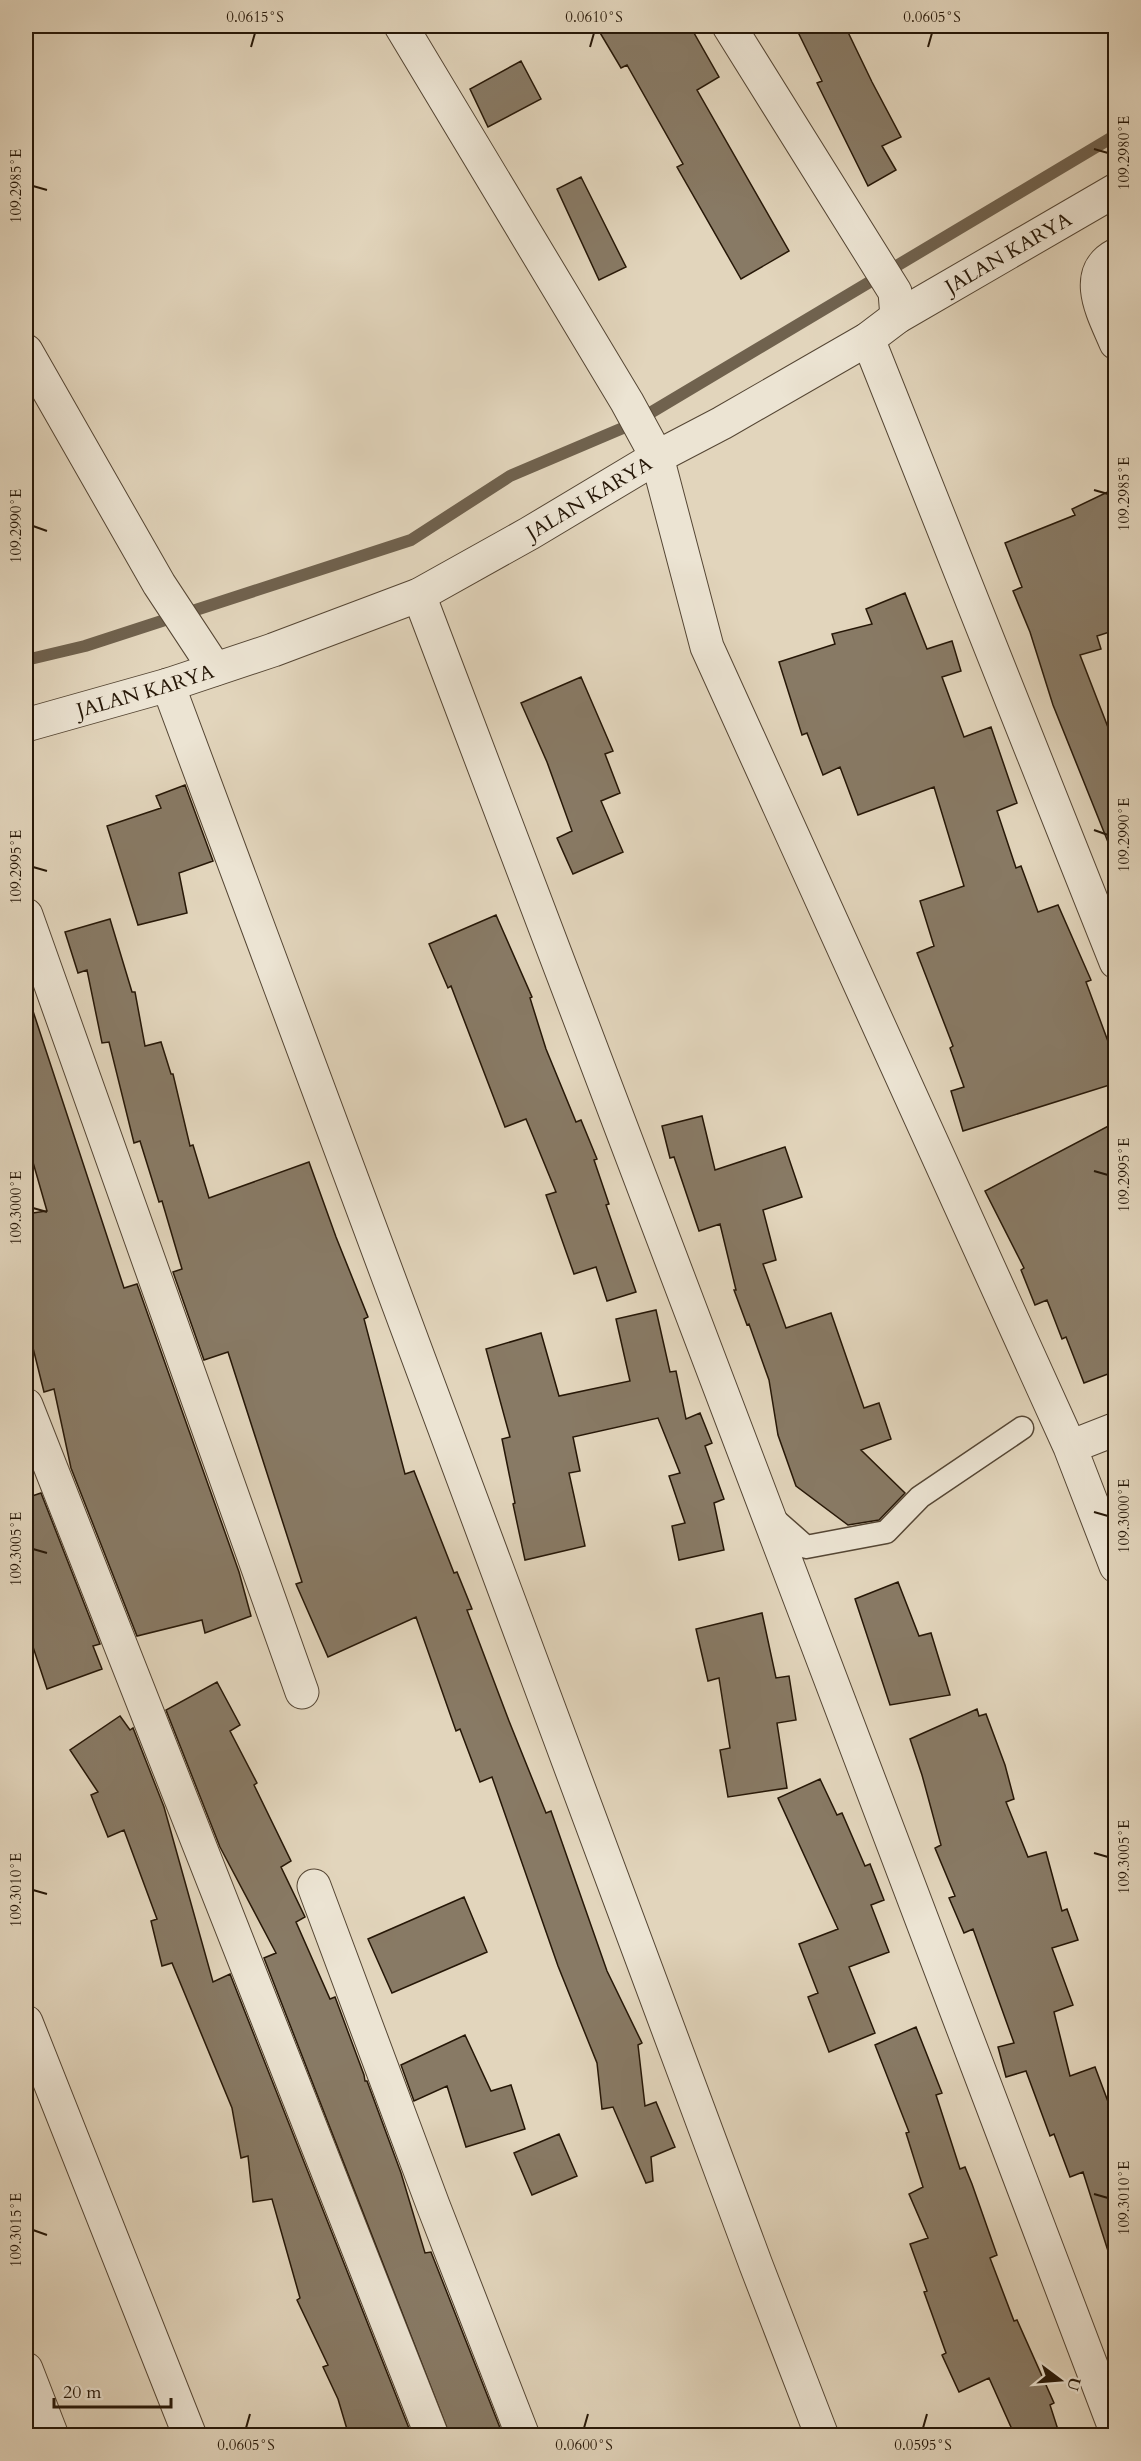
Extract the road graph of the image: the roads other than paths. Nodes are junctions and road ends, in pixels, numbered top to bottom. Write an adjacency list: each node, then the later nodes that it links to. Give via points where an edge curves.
1 (401, 26): 9 (street)
2 (729, 26): 5 (street, via 869,249)
3 (1116, 190): 5 (street, JALAN KARYA)
4 (1116, 255): 7 (street, via 1102,265 1095,292)
5 (896, 305): 6 (street, JALAN KARYA)
6 (868, 339): 9 (street, JALAN KARYA, via 722,423); 15 (street)
7 (1116, 343)
8 (26, 351): 11 (street, via 159,584)
9 (652, 446): 10 (street, JALAN KARYA, via 530,533); 19 (street, via 707,647)
10 (418, 595): 11 (street, JALAN KARYA, via 273,650); 20 (street)
11 (208, 660): 12 (street, JALAN KARYA)
12 (168, 685): 13 (street, JALAN KARYA); 31 (street)
13 (26, 725)
14 (26, 915): 22 (street)
15 (1116, 962)
16 (26, 1405): 29 (street)
17 (1022, 1428): 20 (lane, via 920,1497 886,1532 806,1547)
18 (1116, 1429): 19 (street)
19 (1070, 1447): 21 (street)
20 (767, 1512): 26 (street)
21 (1116, 1566)
22 (302, 1692)
23 (314, 1886): 30 (street)
24 (26, 2022): 28 (street)
25 (26, 2369): 27 (street)
26 (1116, 2431)
27 (52, 2436)
28 (190, 2436)
29 (432, 2436)
30 (524, 2436)
31 (822, 2436)

